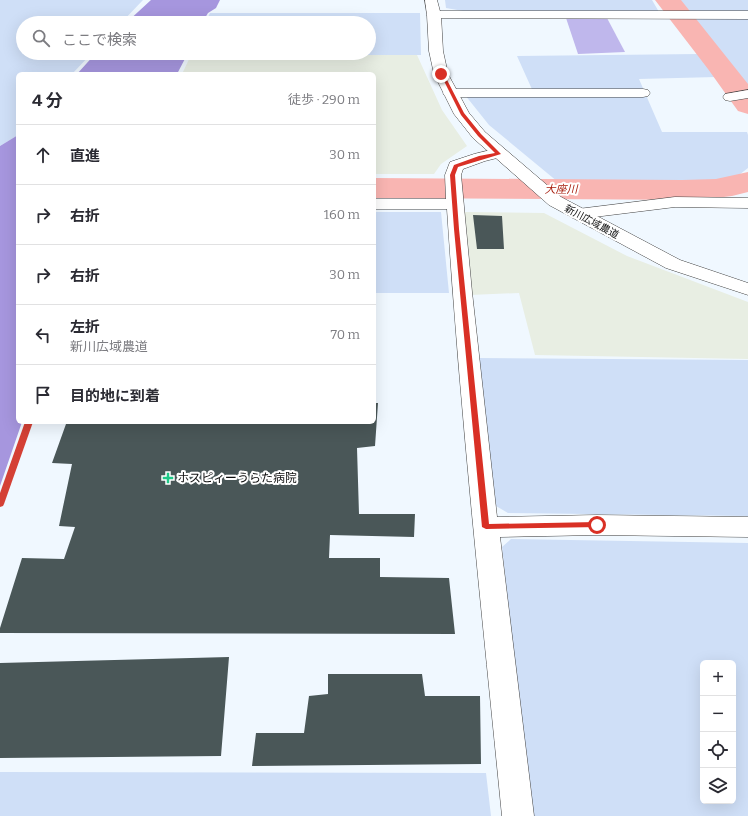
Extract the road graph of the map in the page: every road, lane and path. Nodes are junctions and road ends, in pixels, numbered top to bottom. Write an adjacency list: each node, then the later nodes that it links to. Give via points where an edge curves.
1 (431, 0): 2 (street, 新川広域農道)
2 (434, 15): 3 (street); 4 (street, 新川広域農道, via 436,51 441,74)
3 (748, 15)
4 (450, 93): 5 (street); 8 (street, 新川広域農道, via 462,114)
5 (643, 93)
6 (748, 94): 7 (street)
7 (730, 97)
8 (499, 154): 9 (street, via 480,157 456,166 453,175); 12 (street, 新川広域農道, via 555,201)
9 (455, 202): 11 (street); 14 (street)
10 (748, 203): 12 (street, via 675,202)
11 (376, 204)
12 (578, 214): 13 (street, 新川広域農道, via 673,264)
13 (748, 289)
14 (486, 527): 15 (street); 16 (street)
15 (748, 527)
16 (518, 816)

